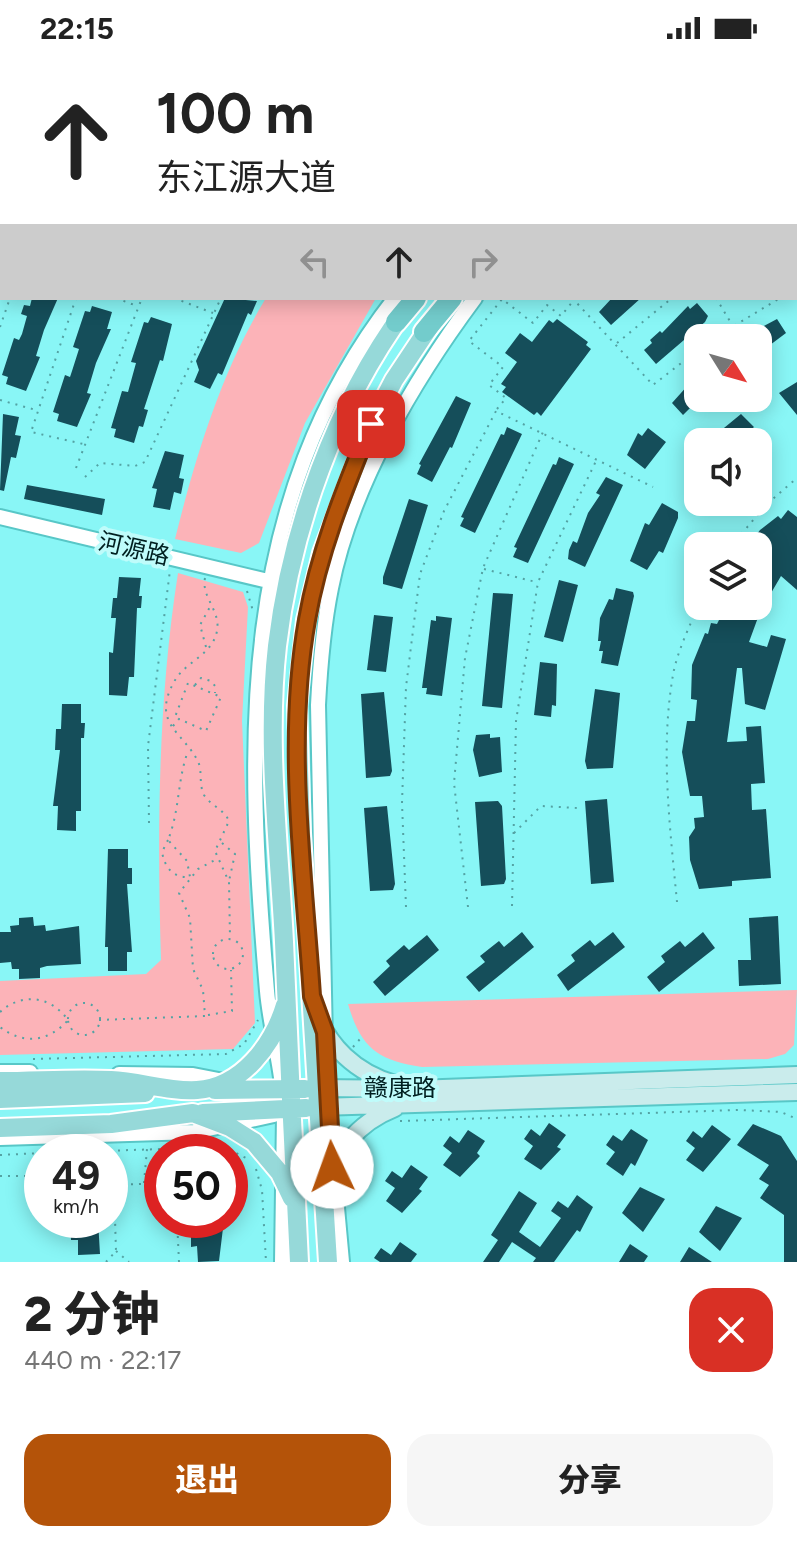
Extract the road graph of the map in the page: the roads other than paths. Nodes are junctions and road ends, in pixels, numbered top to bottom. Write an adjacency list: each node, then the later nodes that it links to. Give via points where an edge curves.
1 (394, 300): 8 (street, via 353,358 327,408 294,488)
2 (413, 300): 5 (highway)
3 (452, 300): 6 (highway)
4 (474, 300): 12 (street, via 410,390 356,508 331,587 318,705)
5 (396, 322): 9 (main road, via 368,364 313,492 279,633 274,710)
6 (424, 332): 10 (main road, via 383,402 344,490 306,620 297,706)
7 (0, 517): 8 (street, 河源路)
8 (268, 581): 11 (street, via 254,699 266,966)
9 (286, 994): 11 (main road); 17 (main road)
10 (312, 996): 12 (main road); 16 (main road)
11 (275, 1031): 15 (main road, via 258,1057); 17 (street)
12 (325, 1032): 16 (street); 18 (main road, via 363,1070)
13 (0, 1072): 15 (street, via 193,1075)
14 (797, 1075): 18 (main road, 赣康路)
15 (226, 1082): 17 (street); 19 (main road)
16 (322, 1088): 17 (main road, 赣康路); 18 (main road, 赣康路); 22 (main road)
17 (286, 1089): 19 (main road, 赣康路); 23 (main road)
18 (416, 1089)
19 (195, 1091): 25 (main road, 赣康路)
20 (797, 1092): 21 (main road, 赣康路)
21 (405, 1105): 22 (main road, 赣康路); 27 (main road, via 361,1127)
22 (324, 1107): 23 (main road, 赣康路); 27 (street); 29 (main road)
23 (287, 1111): 24 (main road, 赣康路); 26 (street); 28 (street); 30 (main road)
24 (193, 1113): 25 (main road, 赣康路); 26 (main road)
25 (2, 1115): 26 (street, via 194,1132)
26 (230, 1127): 28 (main road, via 264,1151)
27 (334, 1163): 29 (main road); 34 (street)
28 (283, 1178): 30 (main road); 31 (street)
29 (325, 1216): 33 (main road)
30 (297, 1224): 32 (main road)
31 (282, 1262)
32 (299, 1262)
33 (328, 1262)
34 (342, 1262)

